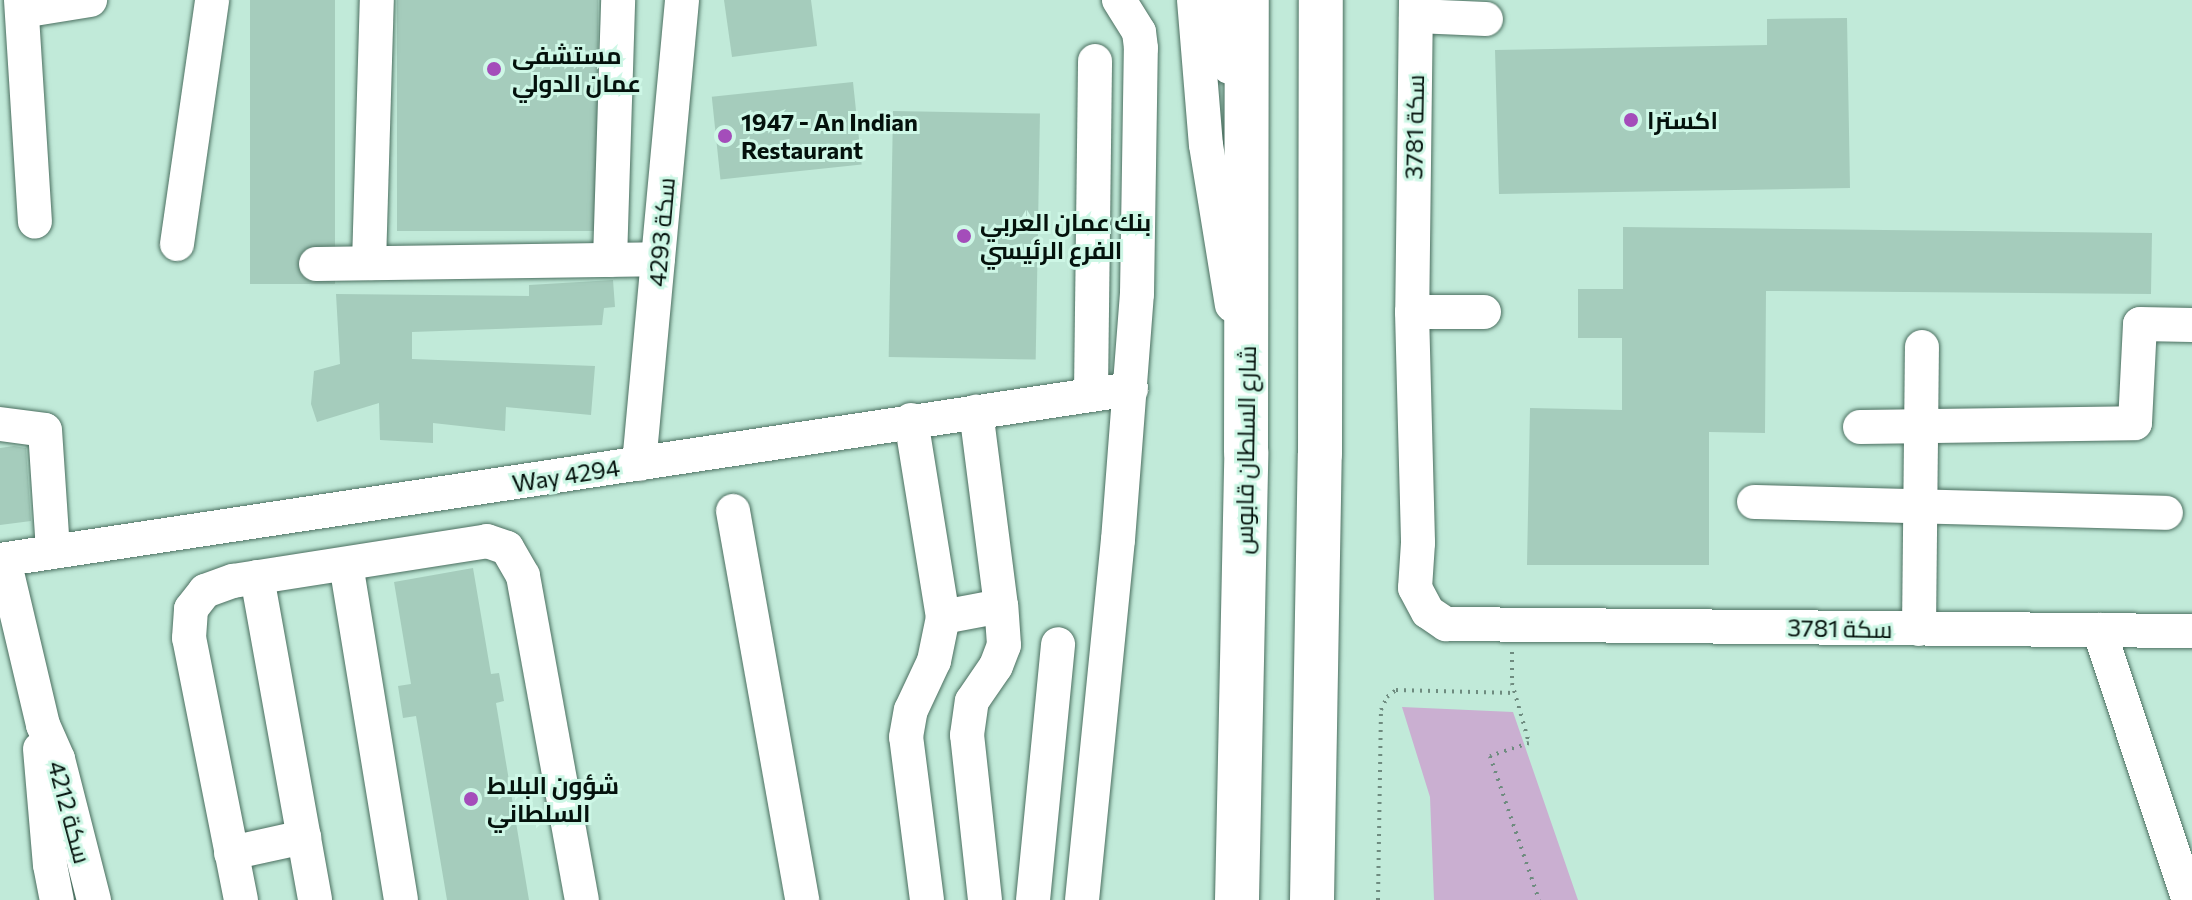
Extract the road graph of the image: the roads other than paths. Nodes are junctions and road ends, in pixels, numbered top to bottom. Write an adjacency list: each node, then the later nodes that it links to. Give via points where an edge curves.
1 (90, 0): 11 (street)
2 (212, 0): 17 (street)
3 (377, 0): 20 (street)
4 (618, 0): 19 (street)
5 (682, 0): 18 (street, سكة 4293)
6 (1119, 0): 26 (street, via 1139,32 1141,48)
7 (1194, 0): 27 (street, via 1206,145)
8 (1223, 0): 16 (street)
9 (1247, 0): 16 (highway, شارع السلطان قابوس)
10 (1321, 0): 66 (highway)
11 (22, 6): 15 (street)
12 (1416, 8): 13 (street); 22 (street, سكة 3781)
13 (1486, 19)
14 (1095, 61): 28 (street)
15 (35, 222)
16 (1246, 236): 27 (highway, شارع السلطان قابوس)
17 (177, 244)
18 (658, 259): 19 (street); 34 (street, سكة 4293)
19 (610, 260): 20 (street)
20 (369, 263): 21 (street)
21 (316, 264)
22 (1412, 312): 23 (street); 45 (street, سكة 3781, via 1418,543 1439,601 1455,611 1501,623)
23 (1484, 312)
24 (2192, 325): 32 (street, via 2140,324 2135,423)
25 (1922, 347): 32 (street)
26 (1131, 389): 28 (street, Way 4294); 64 (street)
27 (1246, 389): 65 (highway, شارع السلطان قابوس)
28 (1091, 392): 29 (street, Way 4294)
29 (976, 412): 30 (street, Way 4294); 43 (street)
30 (911, 420): 34 (street, Way 4294); 44 (street)
31 (0, 424): 39 (street, via 45,430)
32 (1922, 426): 33 (street); 36 (street)
33 (1860, 427)
34 (639, 464): 39 (street, Way 4294)
35 (1754, 502): 36 (street)
36 (1921, 505): 38 (street); 45 (street)
37 (733, 511): 60 (street)
38 (2166, 513)
39 (53, 552): 40 (street, Way 4294)
40 (2, 560): 49 (street, سكة 4212)
41 (346, 564): 42 (street); 58 (street); 59 (street, via 487,541 507,548 523,576)
42 (257, 577): 51 (street); 53 (street, via 205,591 191,609 189,638)
43 (1001, 606): 44 (street); 62 (street, via 1004,645 972,701 967,735)
44 (943, 617): 61 (street, via 934,661 911,710 906,737)
45 (1919, 629): 46 (street, سكة 3781)
46 (2099, 630): 47 (street, سكة 3781); 67 (street)
47 (2192, 631)
48 (1058, 644): 63 (street)
49 (43, 725): 50 (street, سكة 4212, via 39,761); 52 (street, سكة 4212)
50 (47, 827): 52 (street); 54 (street, سكة 4212)
51 (304, 837): 53 (street); 57 (street)
52 (80, 838): 55 (street, سكة 4212)
53 (231, 853): 56 (street)
54 (57, 900)
55 (94, 900)
56 (241, 900)
57 (315, 900)
58 (401, 900)
59 (582, 900)
60 (802, 900)
61 (927, 900)
62 (985, 900)
63 (1033, 900)
64 (1082, 900)
65 (1237, 900)
66 (1312, 900)
67 (2189, 900)

